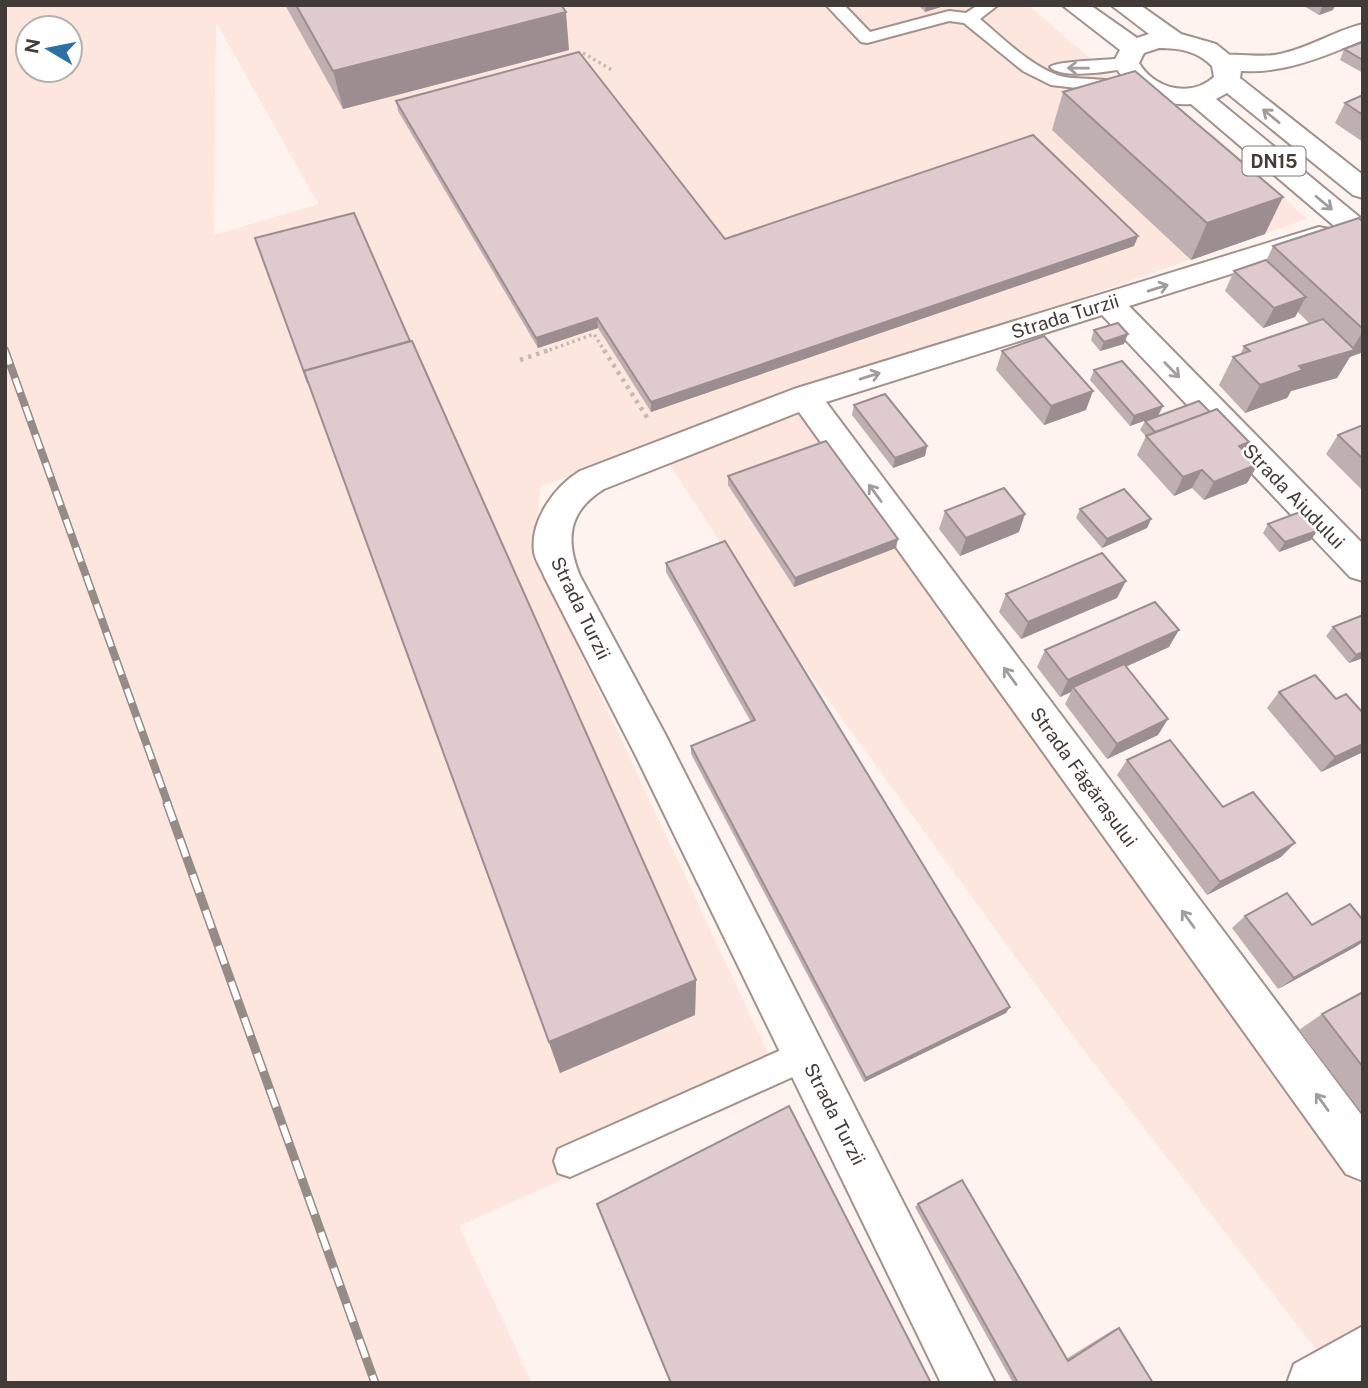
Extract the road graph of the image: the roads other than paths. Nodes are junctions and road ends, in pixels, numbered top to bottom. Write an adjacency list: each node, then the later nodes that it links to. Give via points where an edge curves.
1 (834, 5): 7 (lane, via 867,38)
2 (901, 5): 7 (lane)
3 (990, 5): 6 (lane)
4 (1073, 5): 10 (street)
5 (1123, 5): 9 (street, DN15)
6 (969, 19): 7 (lane, via 949,16); 11 (lane)
7 (921, 23)
8 (1363, 31): 12 (street, via 1301,58)
9 (1173, 40): 10 (street, DN15, via 1144,43); 12 (street, DN15, via 1203,47)
10 (1130, 56): 11 (lane, one-way to 11, via 1090,68); 13 (street, via 1129,72)
11 (1030, 67): 13 (lane, via 1057,81)
12 (1226, 71): 14 (street, via 1211,93); 15 (street, DN15, one-way to 12)
13 (1149, 88): 14 (street)
14 (1197, 96): 16 (street, DN15, one-way to 16)
15 (1363, 189)
16 (1357, 230): 17 (street, Strada Turzii, one-way to 16)
17 (1108, 303): 18 (street, Strada Turzii, one-way to 17); 19 (street, Strada Aiudului, one-way to 19)
18 (805, 397): 20 (street, Strada Turzii, via 579,487 562,508 552,552); 21 (street, Strada Făgărașului, one-way to 18)
19 (1363, 567)
20 (806, 1055): 22 (lane); 24 (street, Strada Turzii)
21 (1363, 1157)
22 (570, 1161)
23 (1363, 1352): 25 (street)
24 (969, 1383)
25 (1313, 1383)

